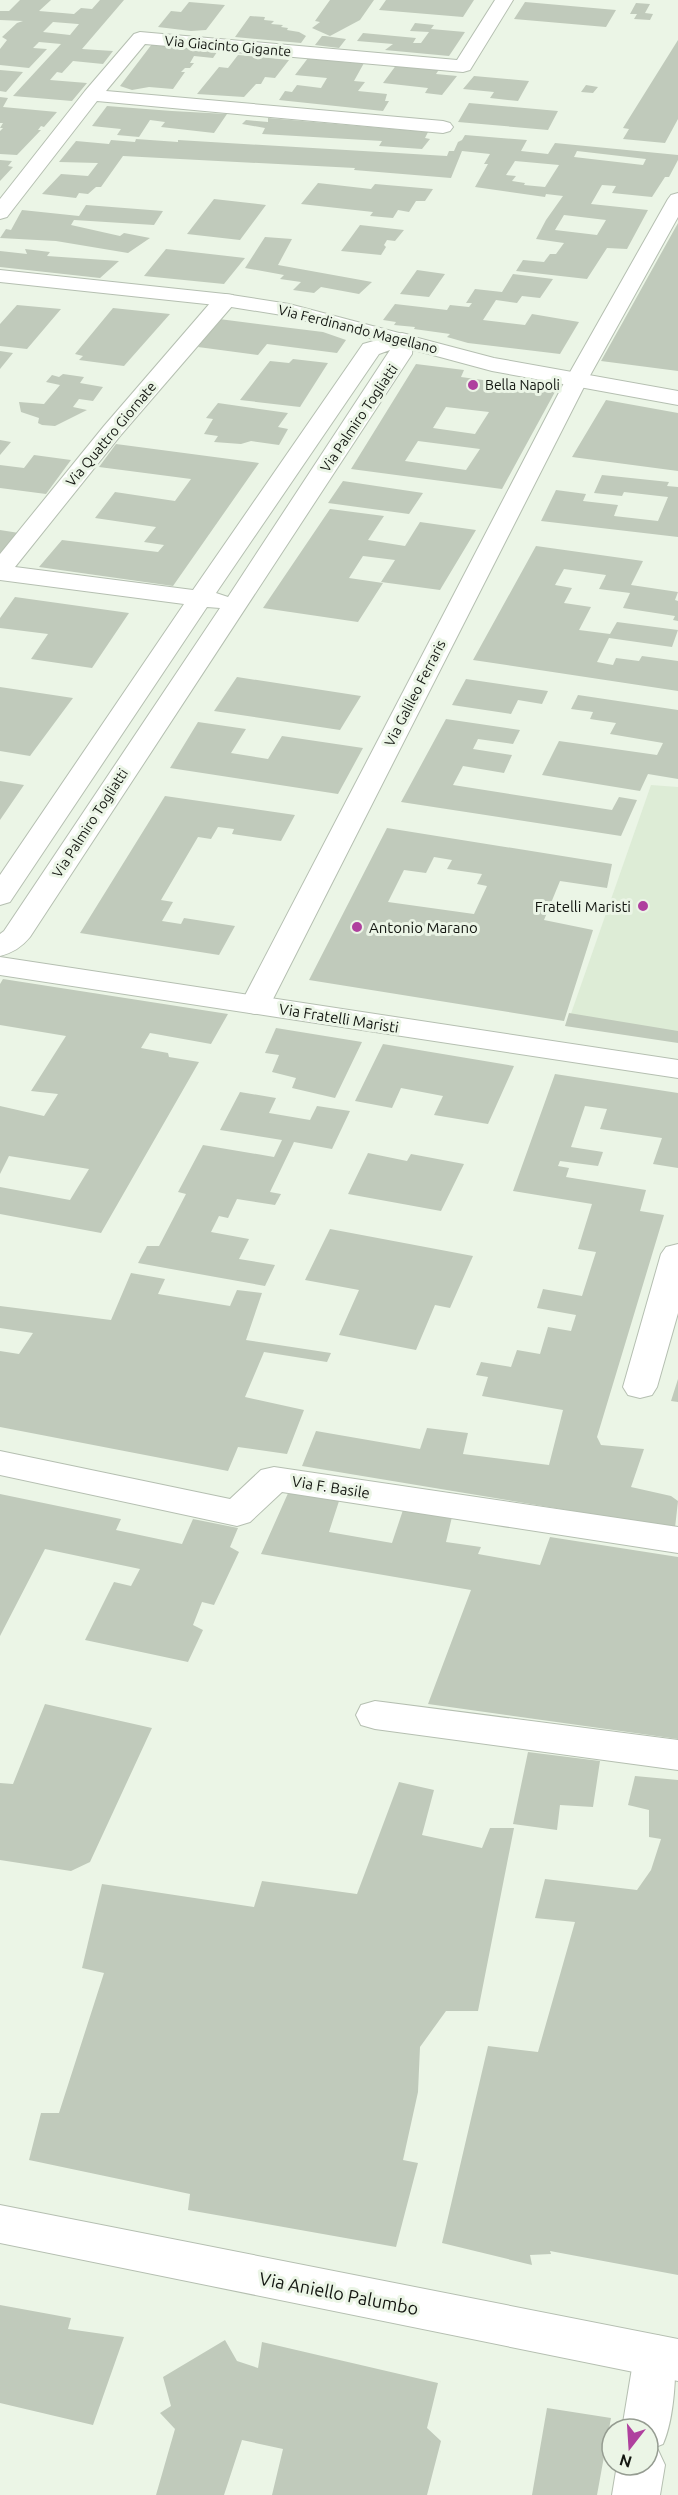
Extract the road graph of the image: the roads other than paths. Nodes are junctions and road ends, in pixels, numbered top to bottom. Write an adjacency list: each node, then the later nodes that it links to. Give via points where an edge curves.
1 (504, 0): 2 (street, Via Giacinto Gigante, via 463,66 140,38)
2 (92, 95): 3 (street); 5 (street, Via Giacinto Gigante)
3 (443, 127)
4 (678, 199): 9 (street, Via Galileo Ferraris)
5 (0, 213)
6 (0, 276): 7 (street, Via Ferdinando Magellano)
7 (225, 300): 8 (street, Via Ferdinando Magellano, via 289,310); 11 (street, Via Quattro Giornate, via 112,431)
8 (402, 340): 9 (street, Via Ferdinando Magellano); 12 (street, Via Palmiro Togliatti, via 371,350); 13 (street, Via Palmiro Togliatti, via 402,354)
9 (576, 381): 10 (street, Via Ferdinando Magellano); 17 (street, Via Galileo Ferraris)
10 (678, 398)
11 (0, 572): 12 (street, Via Quattro Giornate)
12 (200, 599): 13 (street, Via Quattro Giornate); 14 (street, Via Palmiro Togliatti)
13 (234, 603): 15 (street, Via Palmiro Togliatti, via 15,938)
14 (0, 896)
15 (0, 947)
16 (0, 966): 17 (street, Via Fratelli Maristi)
17 (255, 1005): 18 (street, Via Fratelli Maristi)
18 (678, 1069)
19 (678, 1254): 20 (street)
20 (640, 1387)
21 (0, 1463): 22 (street, Via F. Basile, via 237,1513 274,1479)
22 (678, 1540)
23 (375, 1715): 24 (street)
24 (678, 1755)
25 (0, 2224): 26 (street, Via Aniello Palumbo)
26 (668, 2358): 27 (street)
27 (650, 2417)
28 (639, 2477): 29 (street)
29 (636, 2495)

